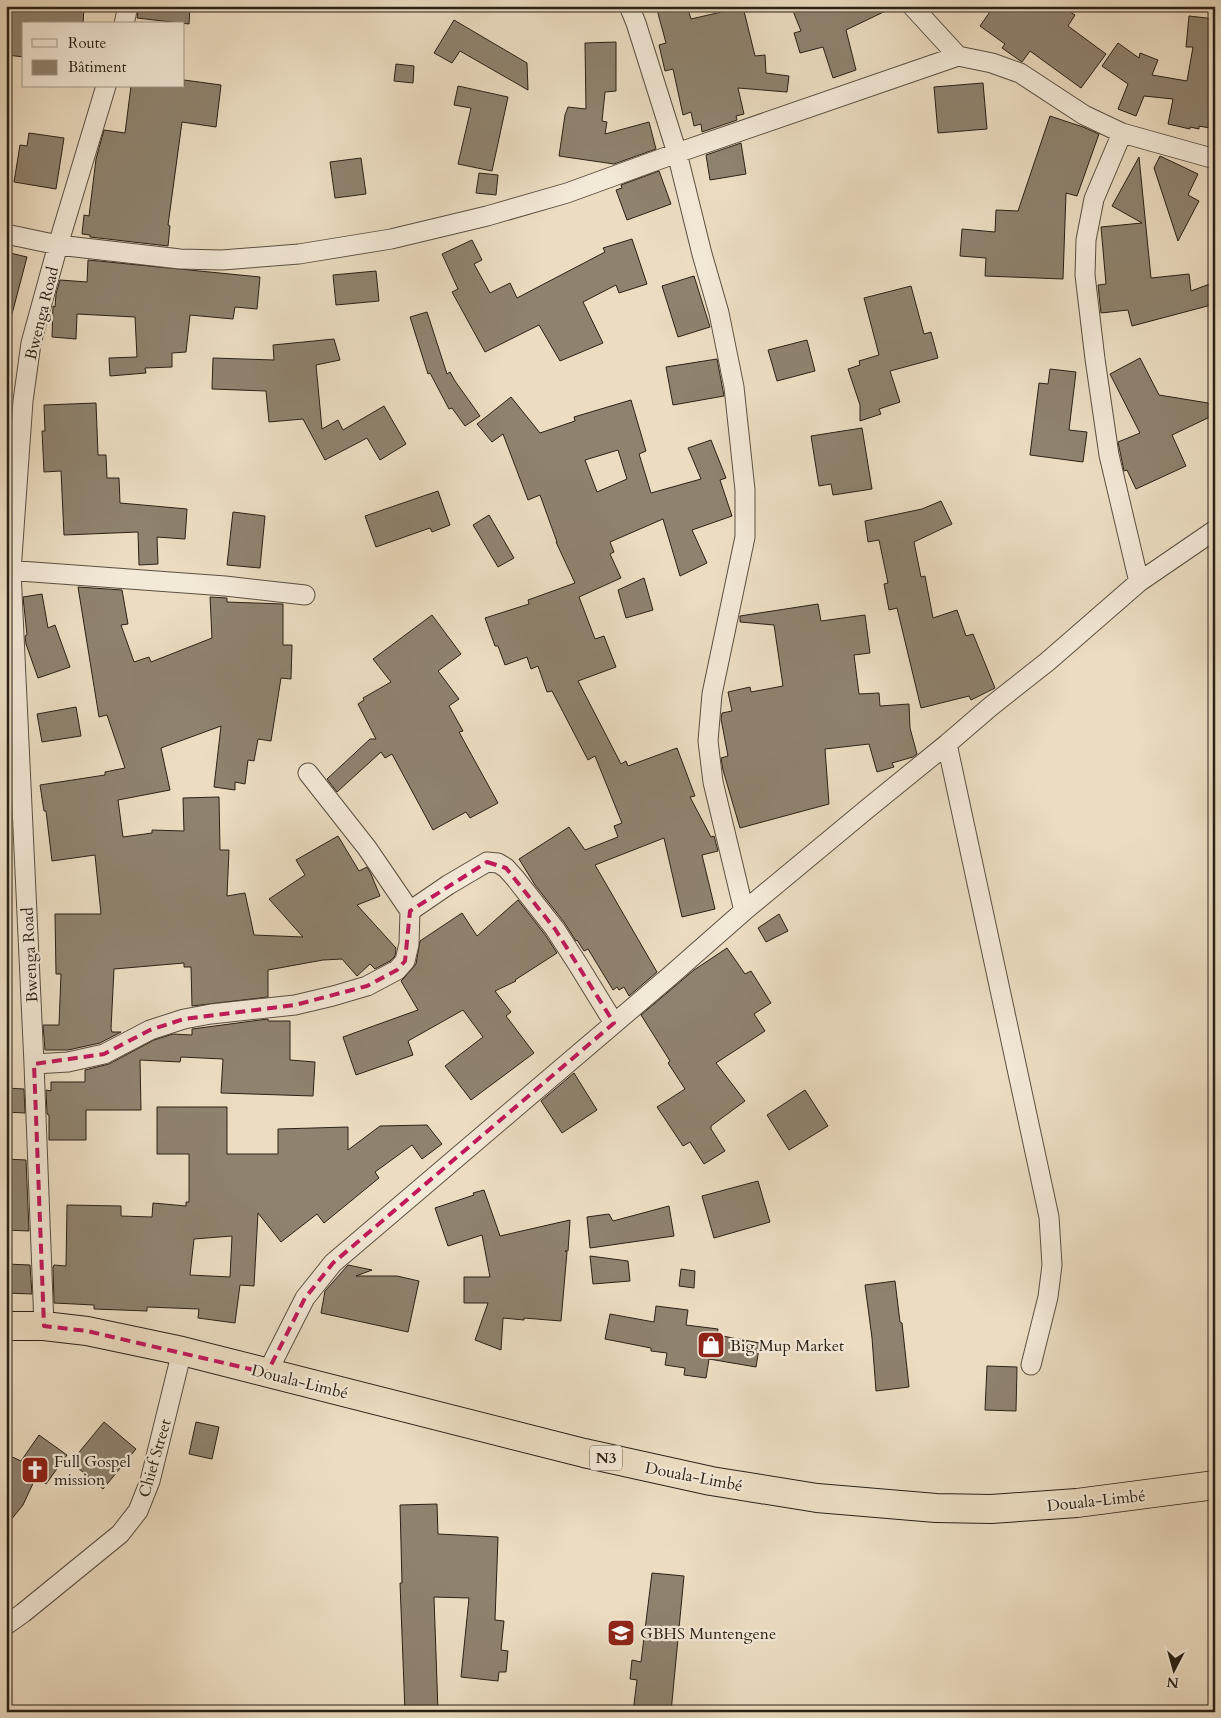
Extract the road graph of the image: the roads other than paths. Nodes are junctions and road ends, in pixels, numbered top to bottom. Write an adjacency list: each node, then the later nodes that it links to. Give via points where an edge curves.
1 (128, 6): 4 (street)
2 (629, 6): 8 (street)
3 (912, 6): 5 (street)
4 (124, 22)
5 (958, 56): 7 (street, via 1020,73 1084,115); 8 (street)
6 (105, 88): 11 (street, Bwenga Road)
7 (1122, 133): 9 (street); 14 (street, via 1094,199 1086,240 1085,275 1109,455)
8 (677, 153): 11 (street, via 567,192 486,216 391,239 299,254 222,260 180,259); 19 (street, via 720,313 734,387 745,490 745,537 712,694 708,740 713,782)
9 (1215, 159)
10 (6, 234): 11 (street)
11 (58, 245): 13 (street, Bwenga Road, via 31,343)
12 (1215, 530): 14 (street)
13 (8, 571): 15 (street); 21 (street, Bwenga Road)
14 (1140, 582): 16 (street)
15 (305, 595)
16 (947, 744): 19 (street); 25 (street, via 1049,1217 1052,1265 1048,1297)
17 (308, 774): 18 (street, via 367,848)
18 (410, 911): 20 (street, via 486,862 498,863 506,868 555,929); 21 (street, via 405,960 397,970 367,986 295,1005 211,1014 168,1023 104,1054 68,1062)
19 (744, 911): 20 (street)
20 (614, 1023): 26 (street, via 333,1263 305,1298)
21 (34, 1064): 23 (street, Bwenga Road)
22 (6, 1326): 23 (highway, Douala-Limbé / N3)
23 (44, 1326): 24 (highway, Douala-Limbé / N3, via 87,1331)
24 (182, 1351): 26 (highway, Douala-Limbé / N3); 28 (street, Chief Street, via 150,1481 138,1511 120,1534)
25 (1031, 1365)
26 (267, 1373): 27 (highway, Douala-Limbé / N3, via 584,1453 711,1481 817,1498 991,1509 1077,1503)
27 (1215, 1485)
28 (6, 1625)

